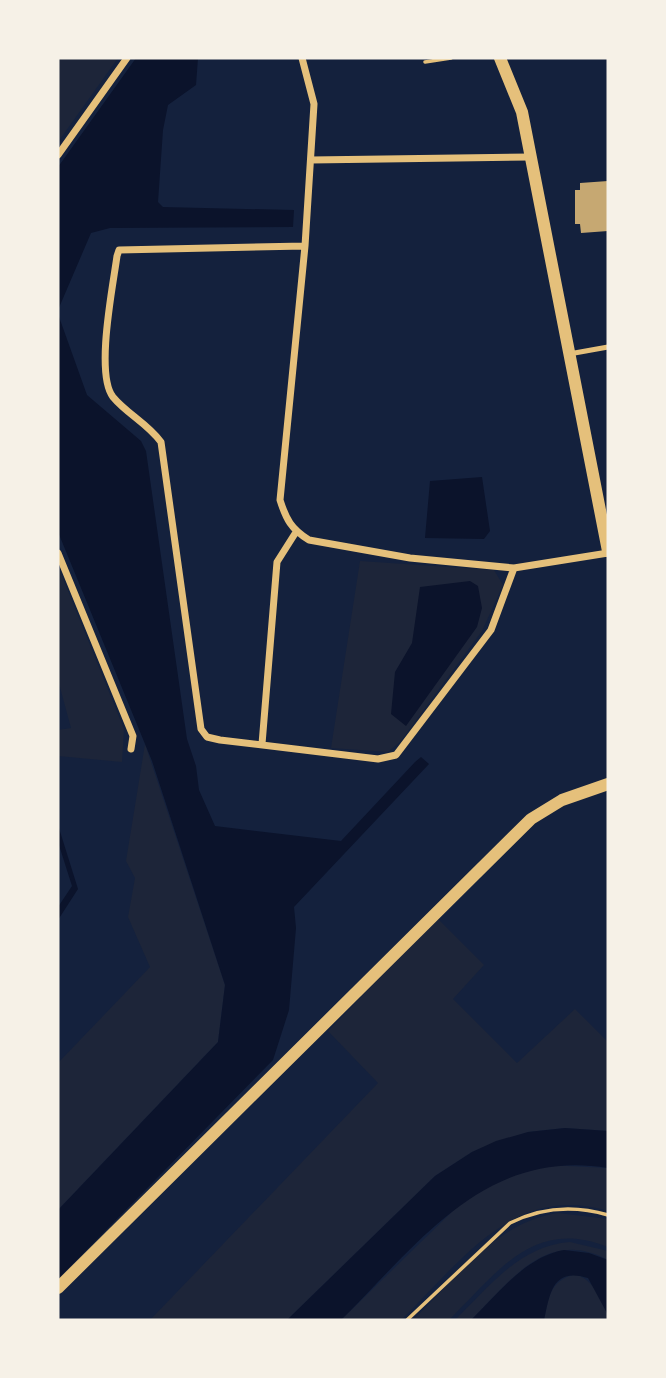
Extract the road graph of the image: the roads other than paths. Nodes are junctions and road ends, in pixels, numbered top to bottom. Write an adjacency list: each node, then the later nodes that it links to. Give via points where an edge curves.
1 (127, 58): 4 (street)
2 (302, 58): 6 (street, via 314,104)
3 (500, 58): 5 (street, via 522,112)
4 (58, 155)
5 (530, 157): 6 (street); 9 (street)
6 (311, 160): 7 (street)
7 (304, 246): 10 (street, via 280,500 286,521); 14 (street, via 119,250 105,377 112,396 161,442 201,729 207,737)
8 (608, 347): 9 (lane)
9 (569, 354): 11 (street)
10 (296, 532): 13 (street, via 309,540 410,558); 14 (street, via 277,562)
11 (608, 545): 13 (street)
12 (58, 553): 15 (street, via 134,736)
13 (514, 568): 14 (street, via 491,630 396,755 378,759)
14 (261, 744)
15 (131, 749)
16 (608, 784): 17 (street, via 562,800 531,819)
17 (58, 1288)

